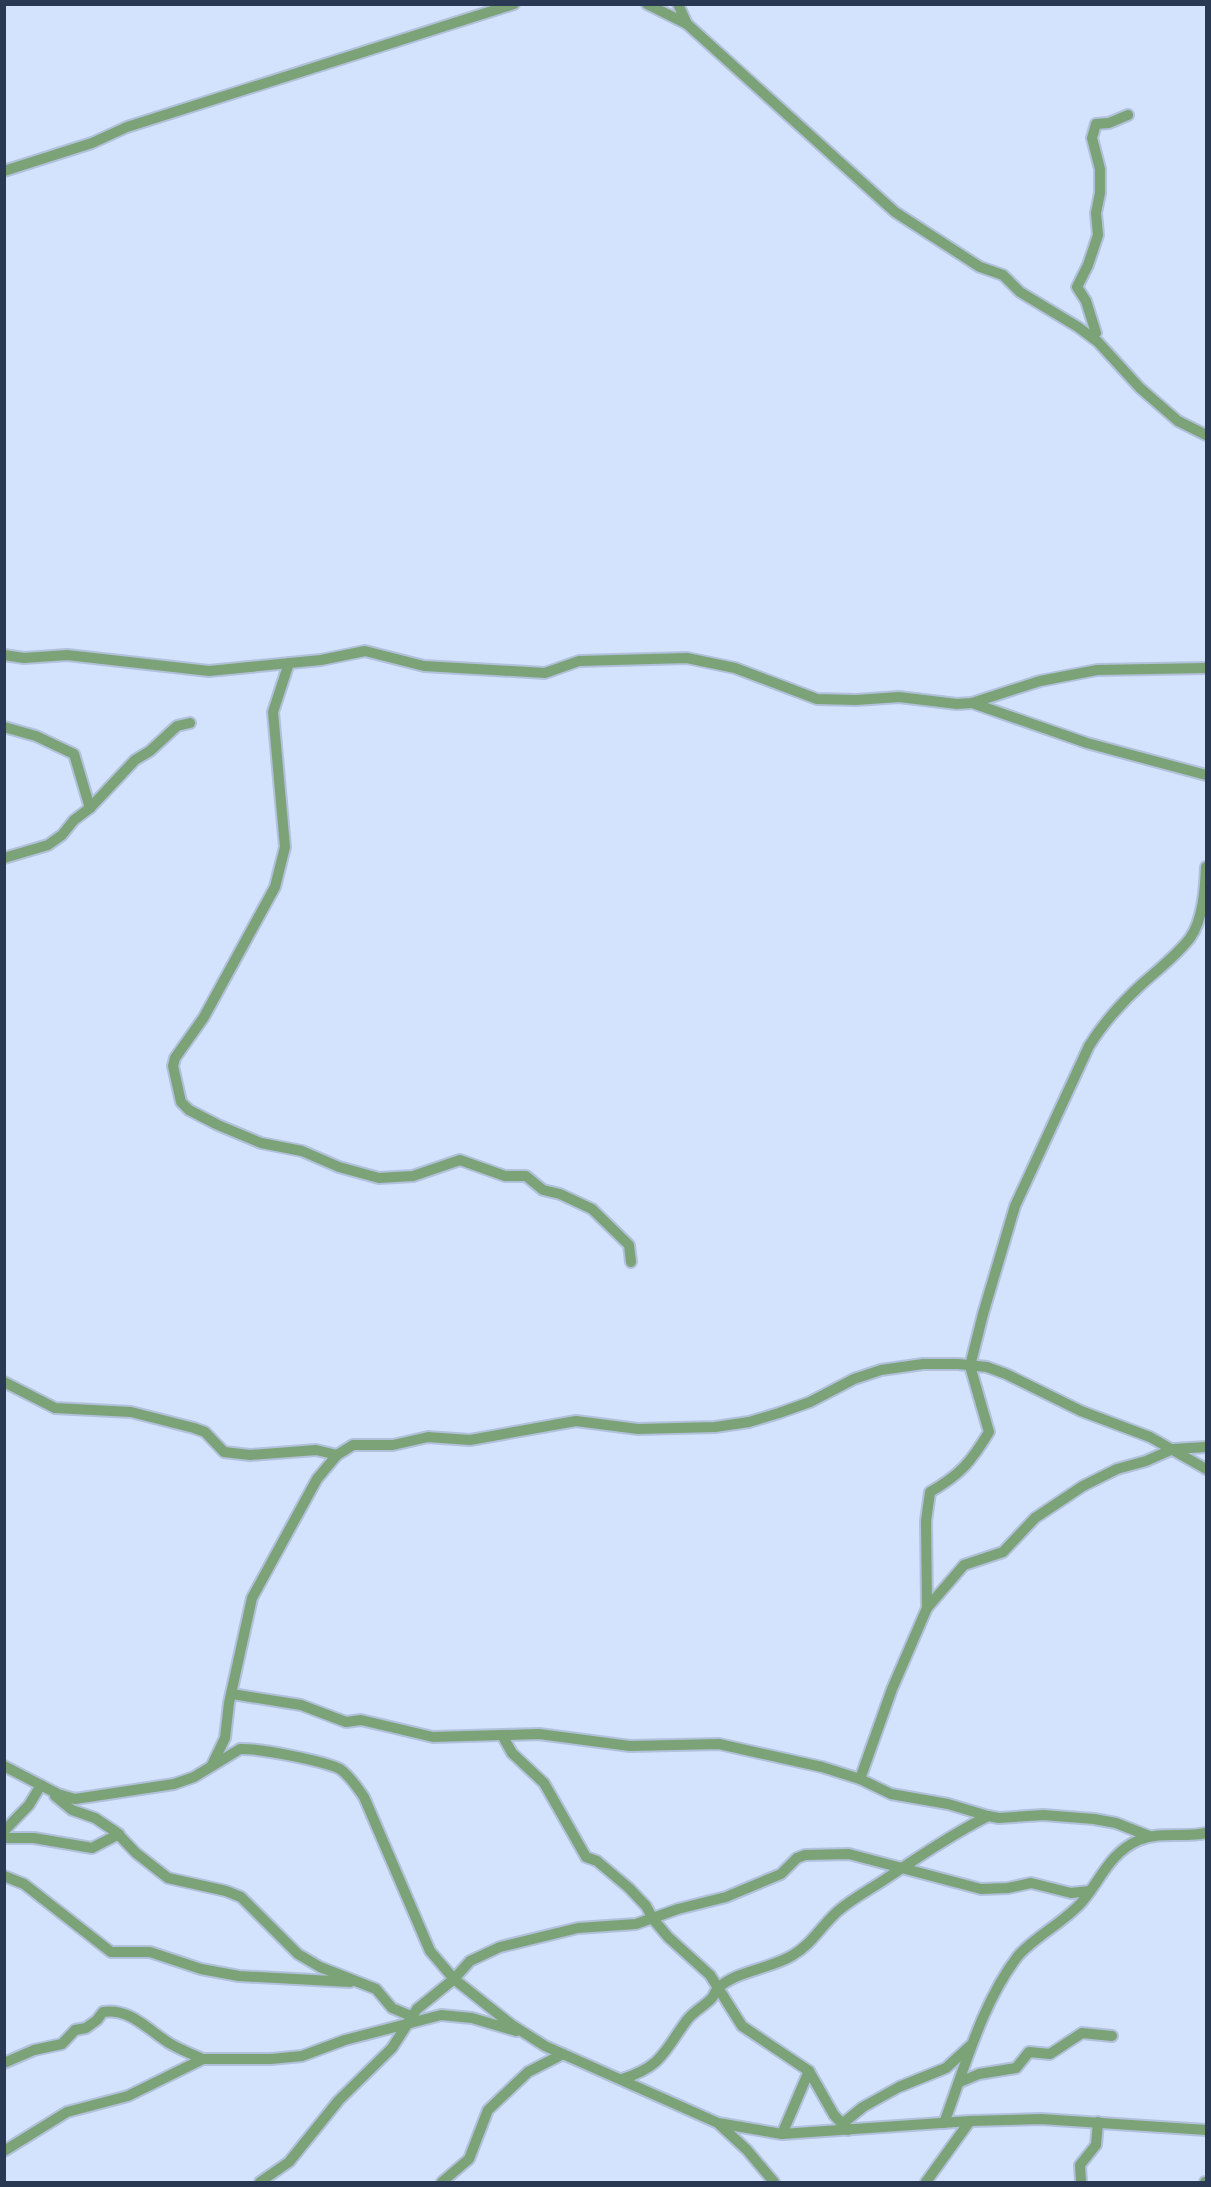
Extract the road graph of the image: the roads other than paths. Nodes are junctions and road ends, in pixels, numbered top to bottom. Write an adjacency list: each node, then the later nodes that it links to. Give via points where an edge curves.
1 (514, 4): 6 (street, via 127,127 92,143)
2 (647, 4): 4 (street)
3 (678, 4): 4 (street)
4 (687, 24): 8 (street, via 895,212 980,267 1003,275 1020,292 1078,327 1178,421)
5 (1128, 115): 7 (street, via 1096,124 1092,138 1100,170 1098,235 1077,287)
6 (4, 171)
7 (1096, 333)
8 (1206, 435)
9 (4, 655): 10 (street, via 67,655 209,671)
10 (289, 663): 12 (street, via 375,651 424,666 545,673 579,661 687,658 735,668 817,699 899,697); 19 (street, via 273,712 284,857 271,898 204,1017 175,1058 173,1066 181,1102 218,1125 261,1143 302,1151 379,1178 398,1179 460,1161 505,1176 526,1176 543,1190 592,1209 628,1245)
11 (1206, 668): 12 (street, via 1097,670 1040,681)
12 (972, 703): 15 (street, via 1065,736)
13 (190, 723): 16 (street, via 177,726 135,760)
14 (4, 727): 16 (street, via 36,736 74,754)
15 (1206, 775)
16 (90, 808): 17 (street, via 56,840)
17 (4, 858)
18 (1206, 867): 20 (street, via 1200,911 1189,938 1113,1013 1089,1046 1015,1206)
19 (632, 1262)
20 (970, 1366): 23 (street, via 1006,1374 1073,1408); 24 (street, via 923,1364 881,1370 779,1413 716,1427 638,1429 576,1421 470,1440 428,1437 393,1445 353,1445); 26 (street, via 990,1432 955,1478 930,1492)
21 (4, 1382): 24 (street, via 55,1408 131,1412 194,1428 205,1432 224,1452 250,1455 316,1450)
22 (1206, 1447): 23 (street)
23 (1173, 1449): 25 (street); 26 (street, via 1116,1469 1064,1497 1025,1527 1003,1552 964,1565)
24 (337, 1455): 27 (street, via 317,1479 252,1598)
25 (1206, 1469)
26 (927, 1608): 31 (street, via 885,1706)
27 (232, 1694): 28 (street, via 301,1705 333,1719 361,1720 423,1735); 30 (street, via 225,1737)
28 (502, 1735): 31 (street, via 558,1735 630,1746 719,1744); 42 (street, via 512,1753 544,1783 586,1857 597,1861 629,1888)
29 (4, 1766): 32 (street)
30 (210, 1768): 32 (street, via 174,1784 81,1798 66,1798); 43 (street, via 240,1749 248,1749 327,1764 348,1775 378,1825 430,1951)
31 (860, 1779): 33 (street, via 891,1794)
32 (45, 1787): 34 (street); 36 (street, via 72,1810 95,1818)
33 (988, 1816): 37 (street, via 1094,1819); 39 (street)
34 (4, 1831)
35 (1206, 1833): 37 (street)
36 (119, 1834): 38 (street, via 92,1848 34,1838); 44 (street, via 159,1873 180,1882 234,1893 298,1954 320,1967)
37 (1149, 1836): 41 (street, via 1118,1854)
38 (4, 1838)
39 (901, 1867): 41 (street, via 981,1888 1031,1883 1071,1893); 42 (street, via 849,1854 805,1855 781,1874 726,1897); 45 (street, via 839,1911 794,1954)
40 (4, 1876): 44 (street, via 24,1884 111,1952 150,1952 201,1969 239,1976)
41 (1090, 1891): 49 (street, via 1064,1919 1020,1954)
42 (653, 1918): 43 (street, via 628,1925 559,1931 500,1947 470,1961); 45 (street)
43 (454, 1979): 46 (street); 47 (street)
44 (365, 1983): 46 (street)
45 (718, 1988): 53 (street, via 742,2026); 54 (street, via 711,2000 690,2016 667,2053 640,2073)
46 (408, 2020): 47 (street, via 455,2014); 51 (street, via 302,2056 271,2060); 64 (street, via 392,2048 339,2100 289,2163)
47 (525, 2034): 50 (street)
48 (1112, 2036): 55 (street, via 1082,2033 1050,2054 1029,2052 1016,2068 978,2074)
49 (972, 2044): 55 (street); 60 (street, via 945,2068 863,2107)
50 (563, 2054): 54 (street); 65 (street, via 528,2073 488,2110 469,2159)
51 (203, 2059): 52 (street, via 168,2042 132,2017 113,2011 103,2012 86,2028 75,2030 62,2044 34,2050); 63 (street, via 144,2090 67,2112)
52 (4, 2063)
53 (809, 2071): 60 (street); 62 (street)
54 (622, 2079): 58 (street)
55 (960, 2082): 59 (street)
56 (970, 2121): 57 (street); 59 (street); 67 (street)
57 (1098, 2122): 61 (street); 68 (street, via 1096,2145 1080,2165)
58 (717, 2123): 62 (street); 66 (street)
59 (944, 2123): 60 (street)
60 (845, 2127): 62 (street)
61 (1206, 2130)
62 (782, 2134)
63 (4, 2151)
64 (260, 2182)
65 (442, 2182)
66 (774, 2182)
67 (926, 2182)
68 (1081, 2182)

